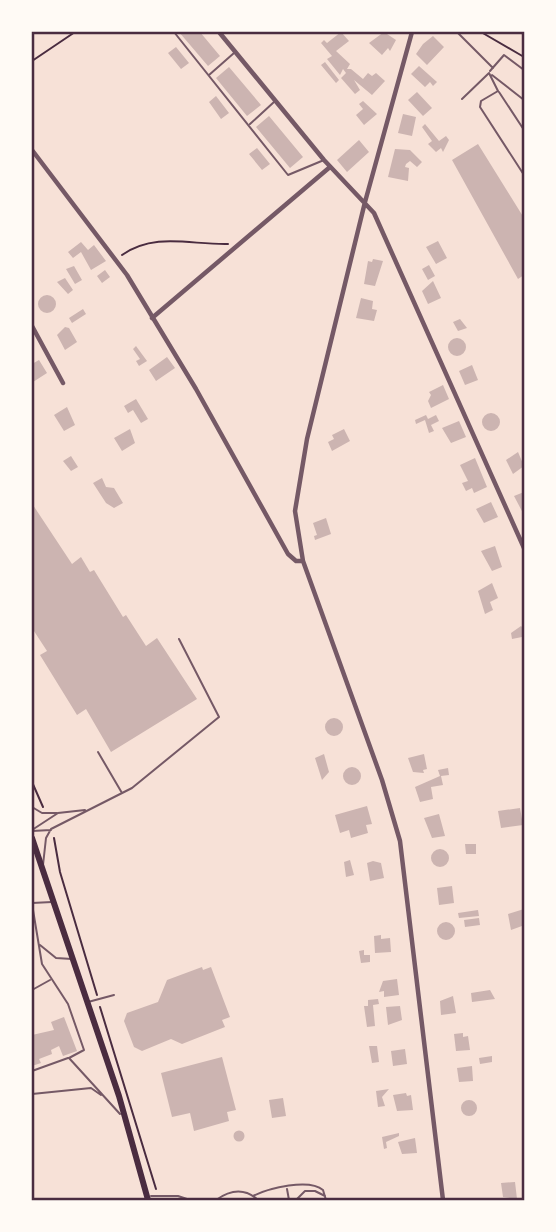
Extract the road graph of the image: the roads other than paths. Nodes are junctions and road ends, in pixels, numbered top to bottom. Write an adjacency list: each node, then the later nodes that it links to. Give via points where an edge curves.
1 (174, 32): 9 (lane)
2 (219, 32): 5 (street)
3 (412, 32): 20 (street)
4 (457, 32): 6 (lane)
5 (235, 52): 9 (lane); 13 (street)
6 (493, 68): 7 (lane, via 504,55); 8 (lane)
7 (524, 70)
8 (489, 73): 10 (lane); 11 (lane); 12 (lane)
9 (209, 75): 14 (lane)
10 (498, 91): 15 (lane); 19 (lane, via 481,101 480,107)
11 (462, 99)
12 (524, 100)
13 (275, 102): 14 (lane); 17 (street)
14 (248, 125): 17 (lane, via 288,175)
15 (524, 130)
16 (32, 150): 21 (street, via 116,260)
17 (324, 160): 18 (street)
18 (330, 167): 20 (street); 21 (street)
19 (524, 175)
20 (365, 202): 24 (street, via 432,337); 25 (street, via 297,482 295,520)
21 (152, 318): 25 (street, via 197,389 288,554)
22 (32, 326): 23 (street)
23 (63, 383)
24 (524, 548)
25 (303, 561): 60 (street, via 400,841)
26 (179, 639): 28 (lane, via 219,717)
27 (98, 751): 28 (lane)
28 (123, 793): 30 (lane)
29 (32, 807): 31 (lane, via 42,813)
30 (88, 810): 31 (lane); 33 (lane)
31 (58, 813): 32 (lane)
32 (32, 830): 33 (lane)
33 (51, 830): 35 (lane)
34 (32, 838): 35 (main road)
35 (43, 872): 36 (main road)
36 (53, 902): 37 (lane); 41 (main road)
37 (32, 904): 39 (lane)
38 (32, 918): 39 (lane)
39 (36, 920): 40 (lane)
40 (40, 944): 41 (lane, via 56,958); 42 (lane, via 41,964)
41 (73, 959): 45 (main road)
42 (51, 980): 43 (lane); 46 (lane, via 68,1004 84,1050)
43 (32, 990)
44 (114, 995): 45 (lane)
45 (87, 1002): 50 (main road)
46 (69, 1058): 47 (lane); 49 (lane)
47 (32, 1071)
48 (32, 1094): 49 (lane, via 91,1088)
49 (105, 1098): 50 (lane)
50 (125, 1117): 53 (main road)
51 (287, 1188): 52 (lane, via 279,1186); 54 (lane, via 315,1185); 58 (lane)
52 (253, 1196): 56 (lane, via 237,1190); 57 (lane)
53 (147, 1198): 55 (lane, via 178,1196)
54 (326, 1199): 59 (lane, via 316,1191 305,1191)
55 (187, 1200)
56 (216, 1200)
57 (258, 1200)
58 (289, 1200)
59 (296, 1200)
60 (443, 1200)

